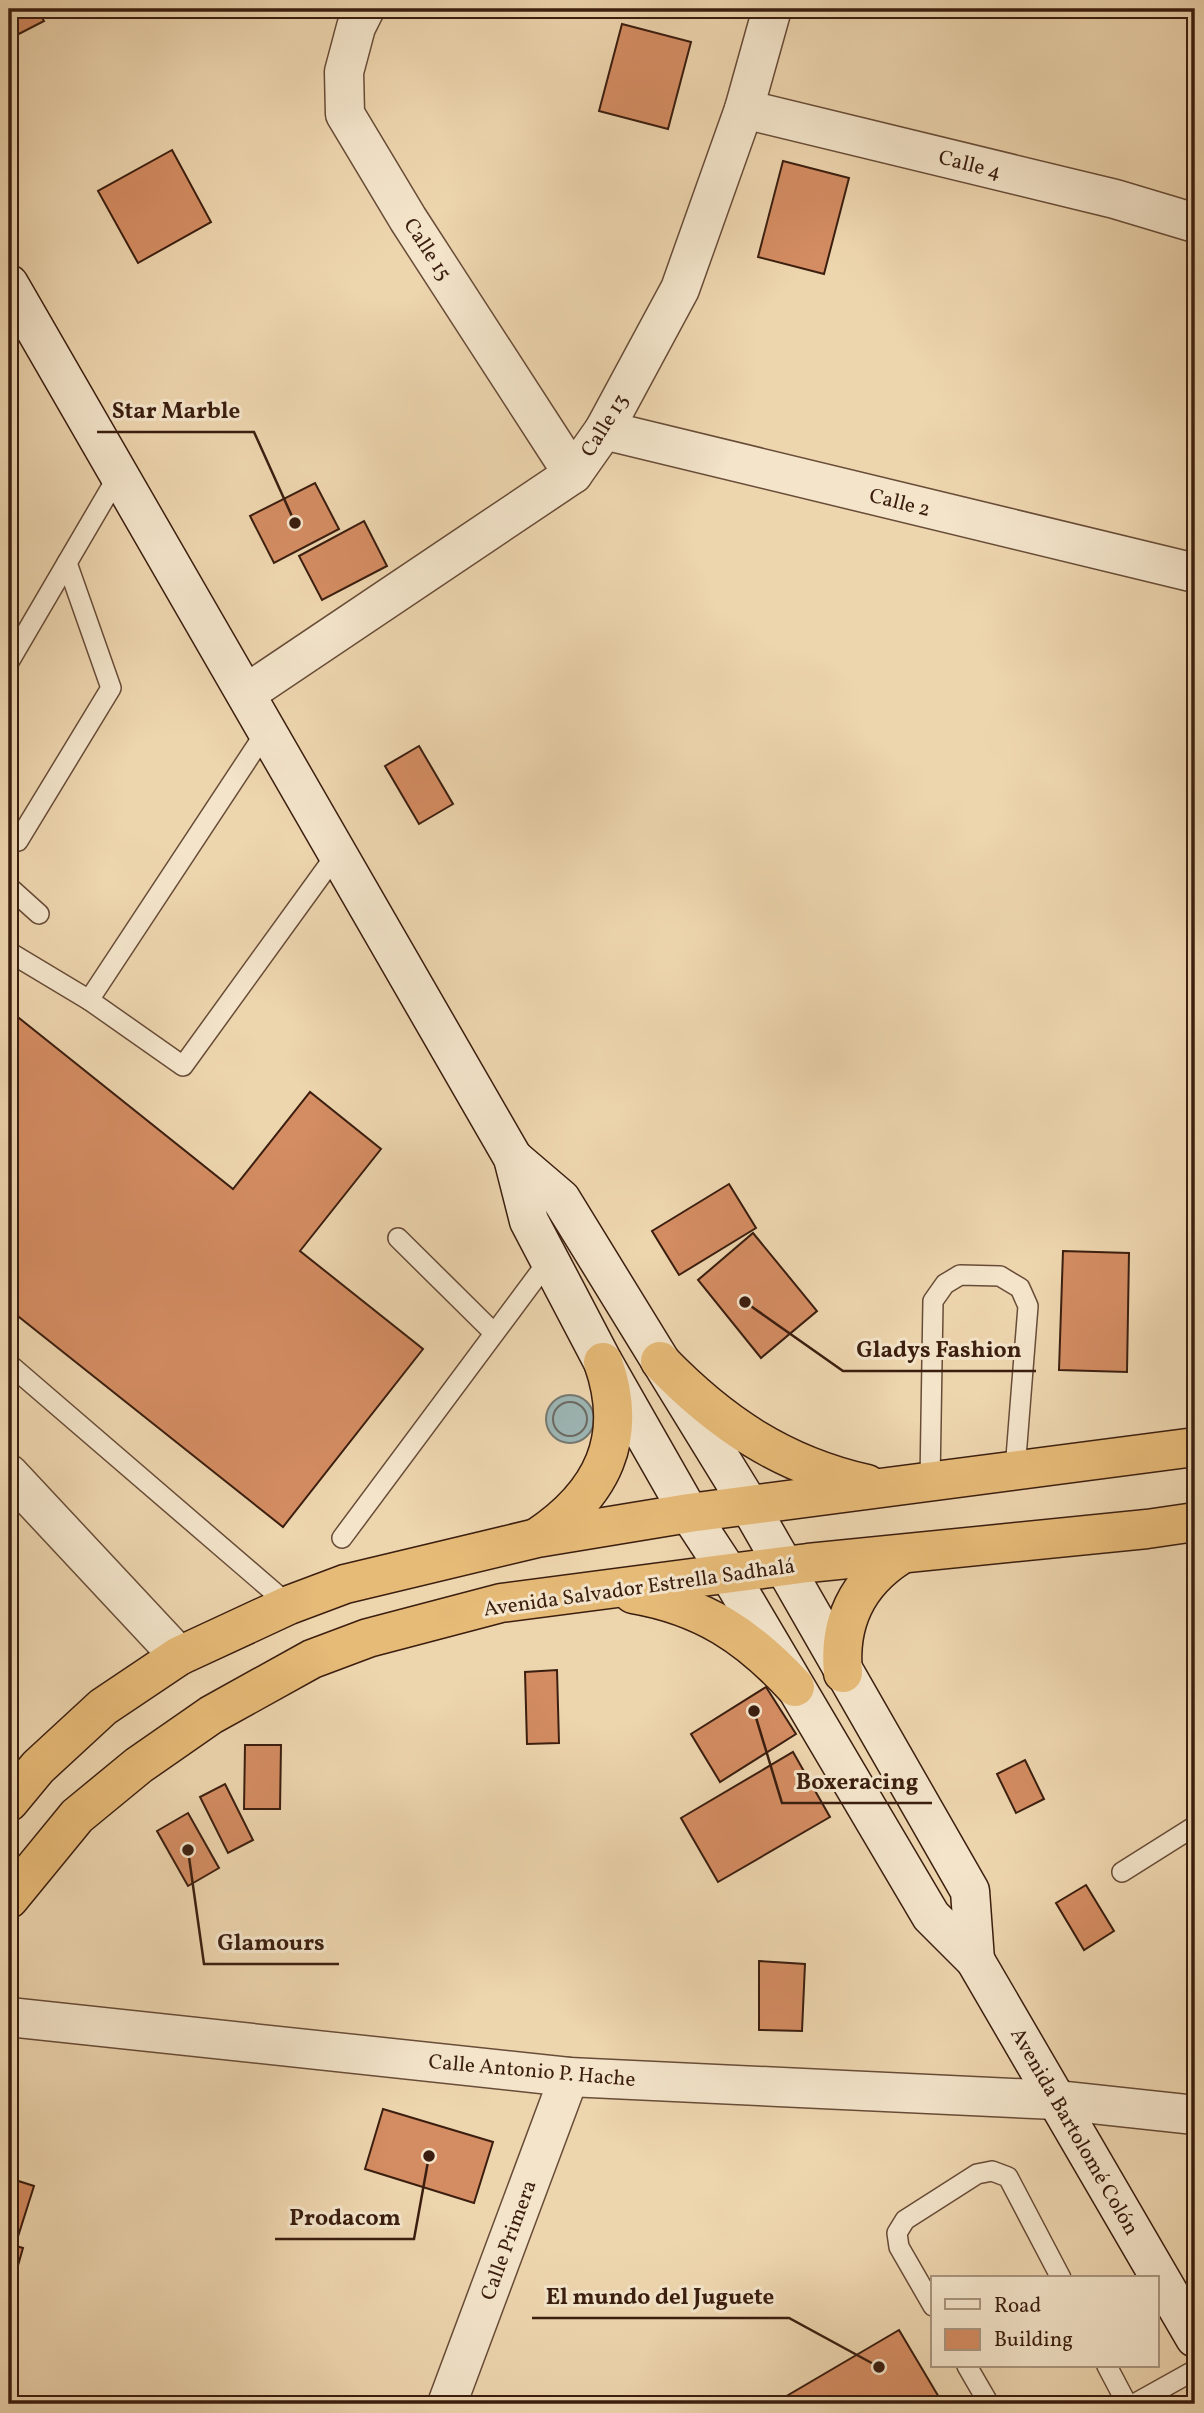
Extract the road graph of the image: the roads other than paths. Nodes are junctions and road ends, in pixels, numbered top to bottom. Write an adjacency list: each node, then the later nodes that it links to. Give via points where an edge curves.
1 (365, 9): 8 (street, Calle 15, via 344,72 345,114)
2 (772, 9): 3 (street, Calle 13)
3 (744, 109): 4 (street, Calle 4); 6 (street, Calle 13, via 680,289)
4 (1195, 223)
5 (9, 284): 7 (street)
6 (604, 430): 8 (street, Calle 13); 10 (street, Calle 2)
7 (119, 474): 9 (lane); 12 (street)
8 (573, 474): 12 (street, Calle 13)
9 (67, 563): 11 (lane); 14 (lane, via 111,688)
10 (1195, 573)
11 (9, 662)
12 (247, 693): 13 (street)
13 (267, 730): 15 (street); 19 (lane)
14 (18, 842)
15 (338, 852): 19 (lane, via 183,1066); 20 (street)
16 (9, 887): 17 (lane)
17 (39, 914)
18 (9, 952): 19 (lane)
19 (89, 1000)
20 (513, 1158): 22 (street, Avenida Bartolomé Colón, via 529,1221); 24 (street, Avenida Bartolomé Colón, via 561,1199)
21 (398, 1238): 23 (lane)
22 (549, 1260): 23 (lane); 25 (street, Avenida Bartolomé Colón)
23 (494, 1333): 35 (lane)
24 (660, 1361): 31 (highway, via 707,1407 761,1443 820,1471); 32 (street, Avenida Bartolomé Colón)
25 (603, 1362): 33 (street, Avenida Bartolomé Colón); 36 (highway, via 614,1407 604,1462 588,1493)
26 (9, 1364): 41 (lane)
27 (1195, 1447): 28 (highway)
28 (1015, 1470): 30 (highway); 30 (lane, via 1028,1306 1020,1288 1000,1276 960,1275 945,1283 933,1301)
29 (9, 1474): 42 (street)
30 (930, 1481): 31 (highway)
31 (883, 1488): 32 (highway)
32 (749, 1505): 33 (highway); 38 (street, Avenida Bartolomé Colón)
33 (689, 1513): 36 (highway); 39 (street, Avenida Bartolomé Colón)
34 (1195, 1522): 37 (highway, Avenida Salvador Estrella Sadhalá)
35 (342, 1538)
36 (537, 1538): 41 (highway, via 345,1584)
37 (899, 1556): 38 (highway, Avenida Salvador Estrella Sadhalá); 43 (highway, via 872,1577 852,1605 843,1638)
38 (783, 1567): 39 (highway, Avenida Salvador Estrella Sadhalá); 43 (street, Avenida Bartolomé Colón)
39 (729, 1574): 40 (highway, Avenida Salvador Estrella Sadhalá); 44 (street, Avenida Bartolomé Colón)
40 (582, 1592): 44 (highway, via 636,1595 712,1619 757,1648); 48 (highway, Avenida Salvador Estrella Sadhalá, via 501,1603 368,1638 312,1658 211,1715 139,1765 77,1816)
41 (289, 1605): 42 (highway)
42 (178, 1656): 45 (highway, via 103,1707 38,1767)
43 (843, 1673): 49 (street, Avenida Bartolomé Colón, via 970,1891)
44 (795, 1687): 49 (street, Avenida Bartolomé Colón, via 931,1916)
45 (9, 1802)
46 (1195, 1826): 47 (lane)
47 (1122, 1872)
48 (9, 1899)
49 (975, 1960): 52 (street, Avenida Bartolomé Colón)
50 (9, 2017): 51 (street, Calle Antonio P. Hache)
51 (569, 2077): 52 (street, Calle Antonio P. Hache); 60 (street, Calle Primera)
52 (1056, 2100): 53 (street, Calle Antonio P. Hache); 56 (street, Avenida Bartolomé Colón)
53 (1195, 2115)
54 (1060, 2276): 55 (lane, via 1008,2177 992,2171 977,2174 905,2220 897,2233 899,2247)
55 (931, 2303)
56 (1195, 2338)
57 (968, 2368): 61 (lane)
58 (1108, 2368): 62 (lane)
59 (1195, 2370): 63 (lane)
60 (447, 2404)
61 (989, 2404)
62 (1127, 2404)
63 (1134, 2404)

